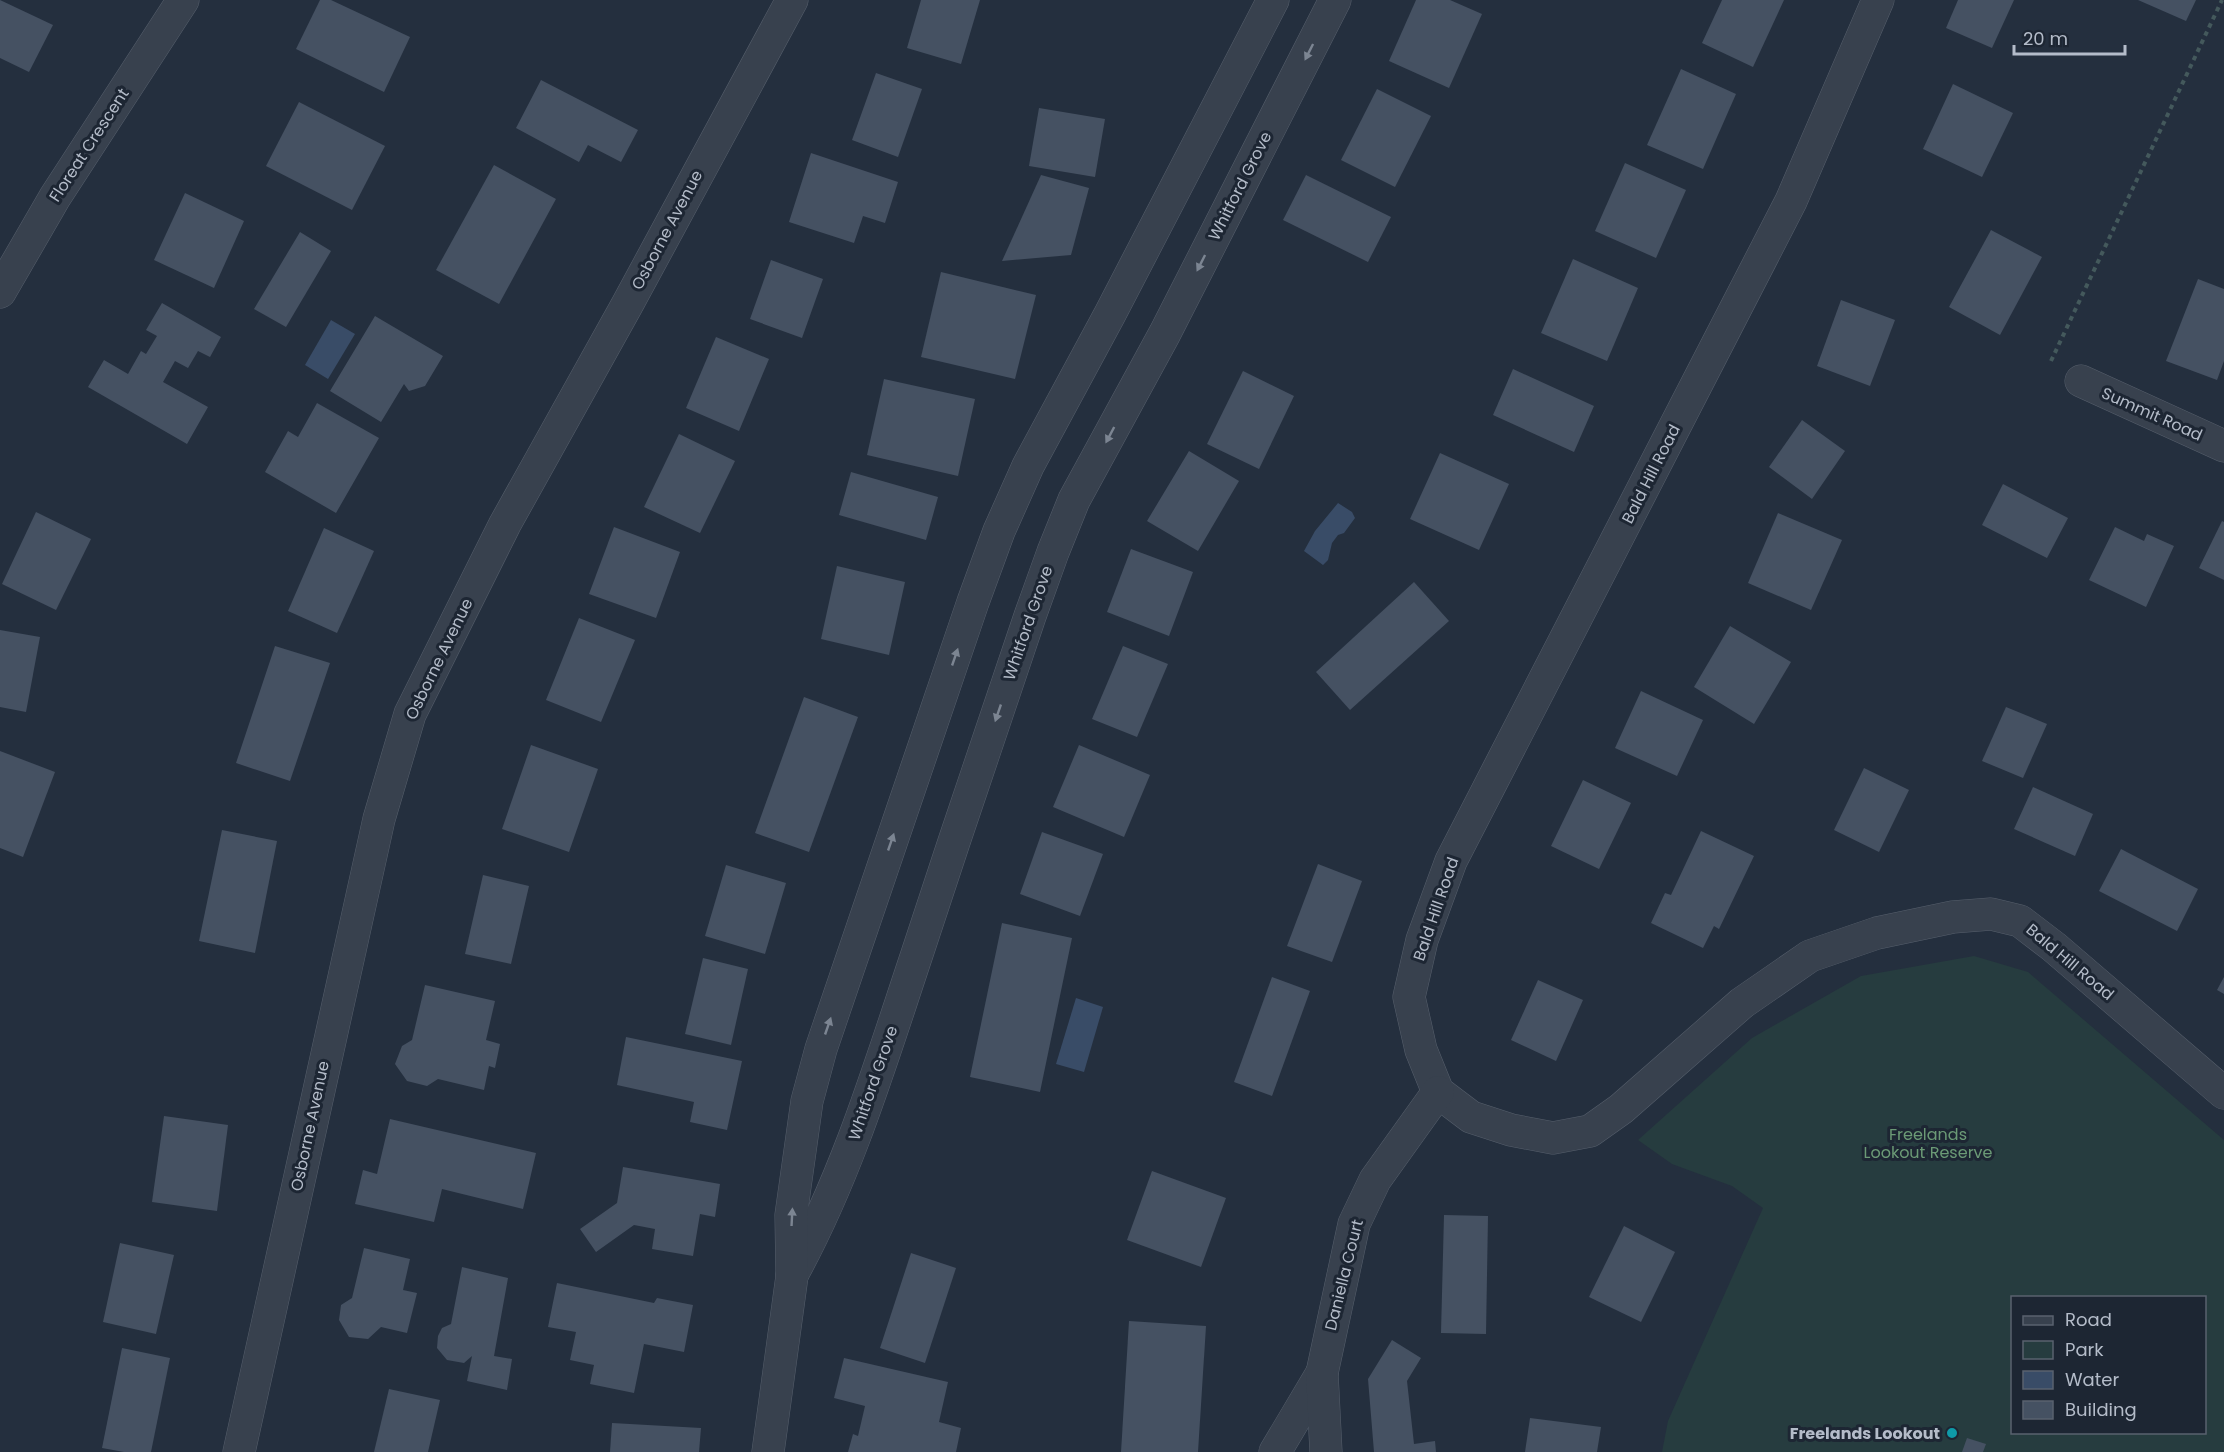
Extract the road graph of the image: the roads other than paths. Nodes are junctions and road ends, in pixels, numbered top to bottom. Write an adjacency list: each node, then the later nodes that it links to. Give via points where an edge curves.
1 (183, 0): 6 (street, Floreat Crescent, via 55,197)
2 (792, 0): 13 (street, Osborne Avenue, via 505,524 410,714 379,819)
3 (1274, 0): 11 (street, Whitford Grove, one-way to 3, via 791,1215 807,1101 820,1049 999,531 1028,466)
4 (1335, 0): 11 (street, Whitford Grove, one-way to 11, via 1165,333 1074,500 838,1180)
5 (1878, 0): 9 (street, Bald Hill Road, via 1791,201 1451,861 1422,940 1409,997 1421,1050)
6 (0, 292)
7 (2081, 381): 8 (street, Summit Road)
8 (2224, 446)
9 (1438, 1092): 10 (street, Bald Hill Road, via 1472,1117 1511,1130 1553,1138 1590,1131 1621,1109 1742,1003 1810,956 1877,933 1953,917 1990,914 2020,921 2054,947); 12 (street, Daniella Court, via 1375,1180 1354,1224)
10 (2224, 1093)
11 (792, 1276): 14 (street, Whitford Grove)
12 (1322, 1373): 15 (street, Daniella Court); 16 (street, Daniella Court)
13 (239, 1452)
14 (768, 1452)
15 (1275, 1452)
16 (1326, 1452)

